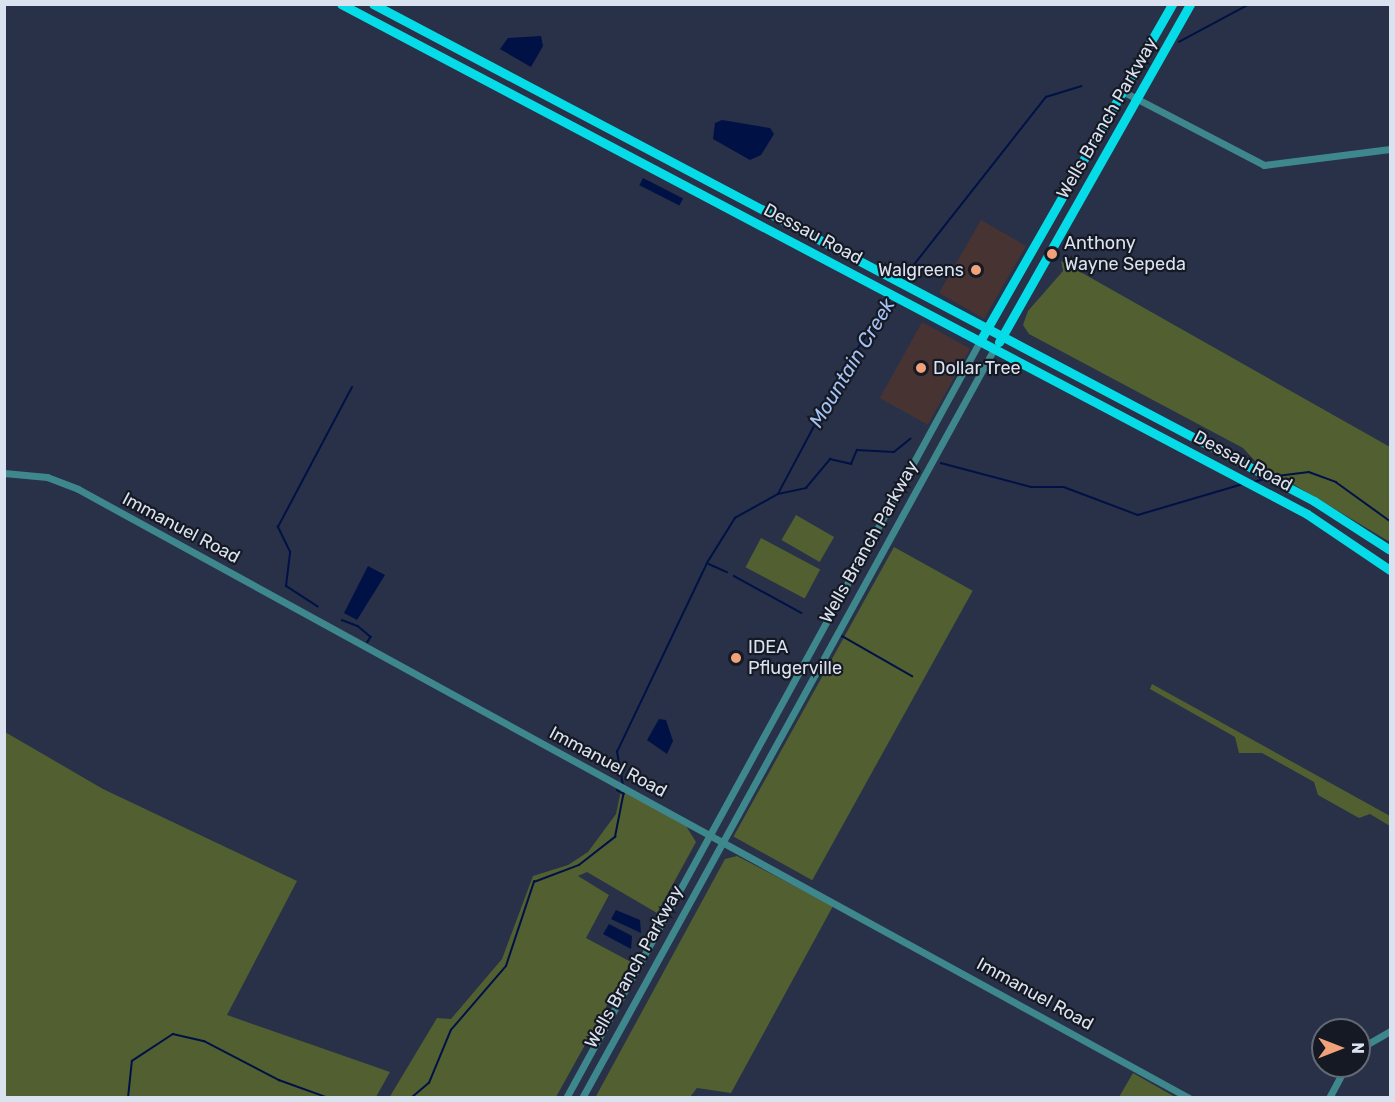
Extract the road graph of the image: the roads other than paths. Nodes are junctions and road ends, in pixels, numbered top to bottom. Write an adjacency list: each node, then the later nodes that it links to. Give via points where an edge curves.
1 (341, 4): 12 (main road, Dessau Road)
2 (373, 4): 10 (main road, Dessau Road)
3 (1172, 4): 5 (main road, Wells Branch Parkway)
4 (1190, 4): 6 (main road, Wells Branch Parkway)
5 (1122, 91): 6 (street); 8 (main road, Wells Branch Parkway)
6 (1136, 99): 7 (street, via 1264,165); 9 (main road, Wells Branch Parkway)
7 (1390, 149)
8 (1031, 253): 9 (main road); 10 (main road, Wells Branch Parkway)
9 (1045, 260): 11 (main road, Wells Branch Parkway)
10 (988, 329): 11 (main road, Dessau Road); 12 (main road, Wells Branch Parkway)
11 (1002, 337): 13 (main road, Wells Branch Parkway); 17 (main road, Dessau Road)
12 (980, 341): 13 (main road, Dessau Road); 14 (street, Wells Branch Parkway)
13 (994, 349): 15 (street, Wells Branch Parkway); 18 (main road, Dessau Road)
14 (938, 418): 15 (street); 19 (street, Wells Branch Parkway)
15 (952, 426): 20 (street, Wells Branch Parkway)
16 (4, 473): 25 (street, Immanuel Road, via 47,477 78,489)
17 (1314, 501): 18 (main road); 21 (main road, Dessau Road)
18 (1308, 514): 22 (main road, Dessau Road)
19 (877, 529): 20 (street); 23 (street, Wells Branch Parkway)
20 (890, 537): 24 (street, Wells Branch Parkway)
21 (1390, 550)
22 (1390, 570)
23 (823, 626): 24 (street); 25 (street, Wells Branch Parkway)
24 (836, 634): 26 (street, Wells Branch Parkway)
25 (710, 833): 26 (street, Immanuel Road); 30 (street, Wells Branch Parkway)
26 (722, 840): 31 (street, Wells Branch Parkway); 32 (street, Immanuel Road)
27 (1390, 1031): 28 (street)
28 (1371, 1043)
29 (1340, 1078): 33 (street)
30 (566, 1098)
31 (582, 1098)
32 (1190, 1098)
33 (1329, 1098)

